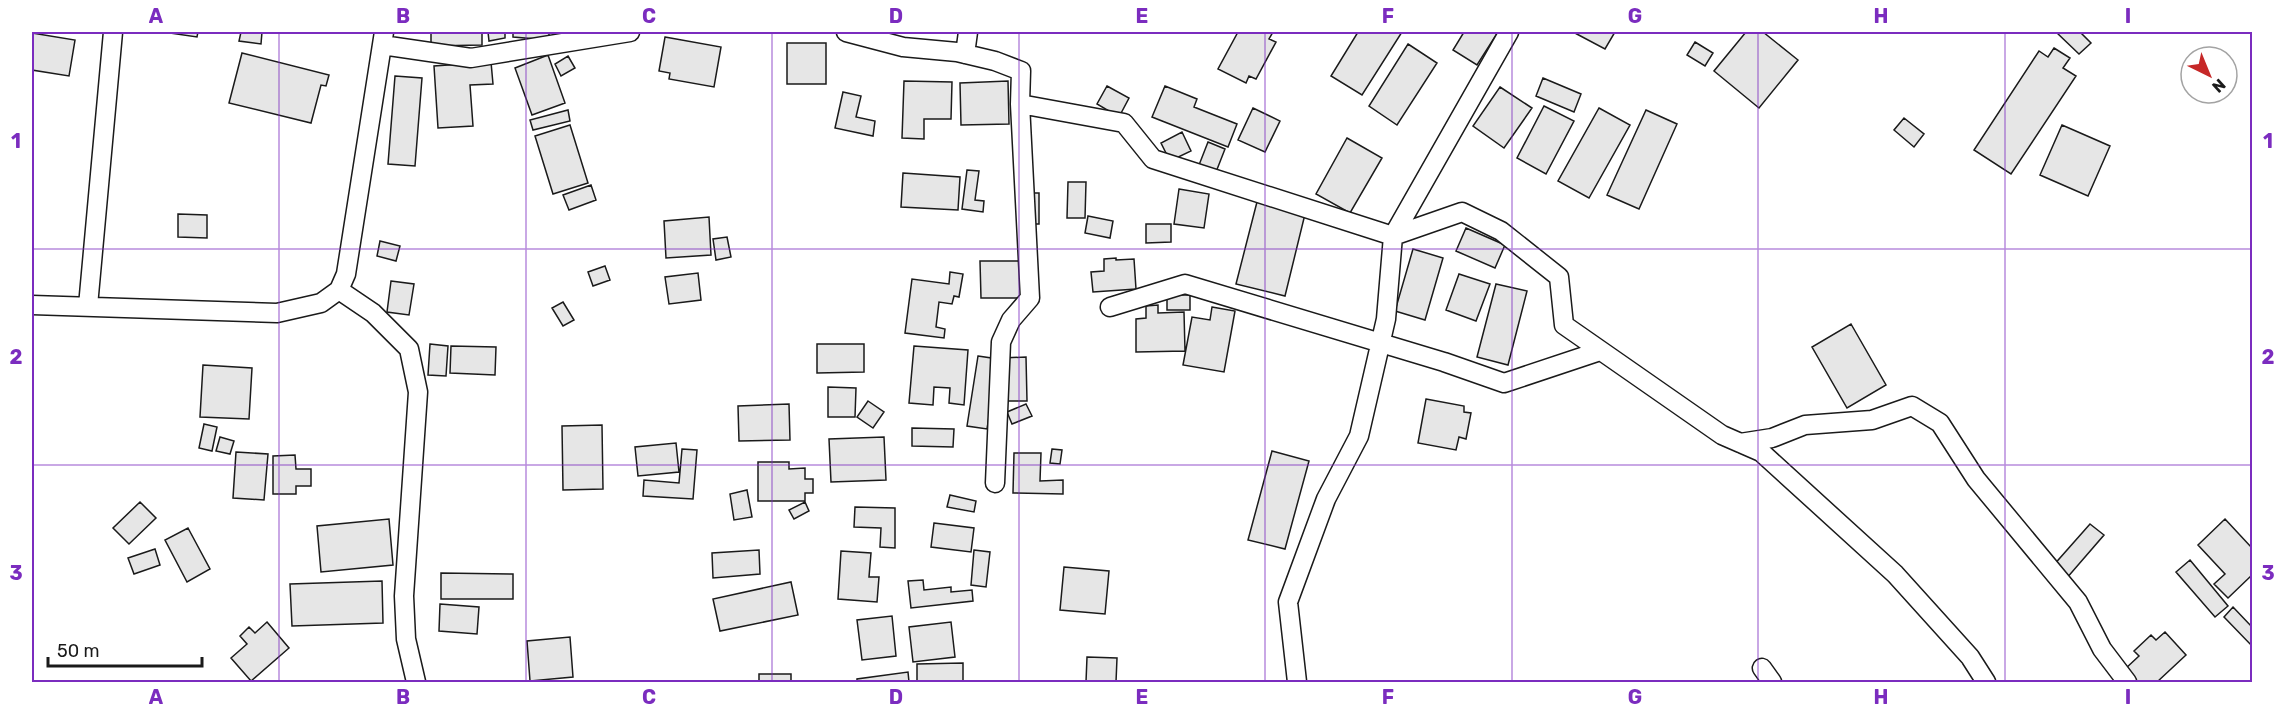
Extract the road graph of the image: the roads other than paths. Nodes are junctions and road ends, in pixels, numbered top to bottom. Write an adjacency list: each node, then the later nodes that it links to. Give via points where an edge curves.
1 (113, 32): 12 (street)
2 (630, 32): 6 (street, via 471,58)
3 (846, 32): 7 (street, via 903,47)
4 (968, 32): 7 (street)
5 (1509, 32): 9 (street)
6 (383, 38): 10 (street, via 346,274)
7 (965, 54): 8 (street, via 1021,71)
8 (1020, 104): 9 (street, via 1124,123 1153,159); 17 (street, via 1030,298 1011,320 1002,342)
9 (1393, 236): 14 (street); 15 (street, via 1462,212 1501,231 1559,277 1564,326)
10 (339, 290): 12 (street, via 321,303 277,313); 18 (street, via 373,313 409,349 418,392 404,596 406,639)
11 (32, 305): 12 (street)
12 (88, 306)
13 (1110, 307): 14 (street, via 1185,284)
14 (1381, 343): 15 (street, via 1504,383); 19 (street, via 1359,436 1326,499 1288,602)
15 (1600, 351): 16 (street, via 1722,435)
16 (1740, 443): 20 (street, via 1761,452 1895,574 1970,657); 21 (street, via 1772,438 1805,425 1872,420 1912,406 1940,423 1976,479 2078,602 2102,649)
17 (995, 483)
18 (416, 682)
19 (1298, 682)
20 (1986, 682)
21 (2127, 682)

